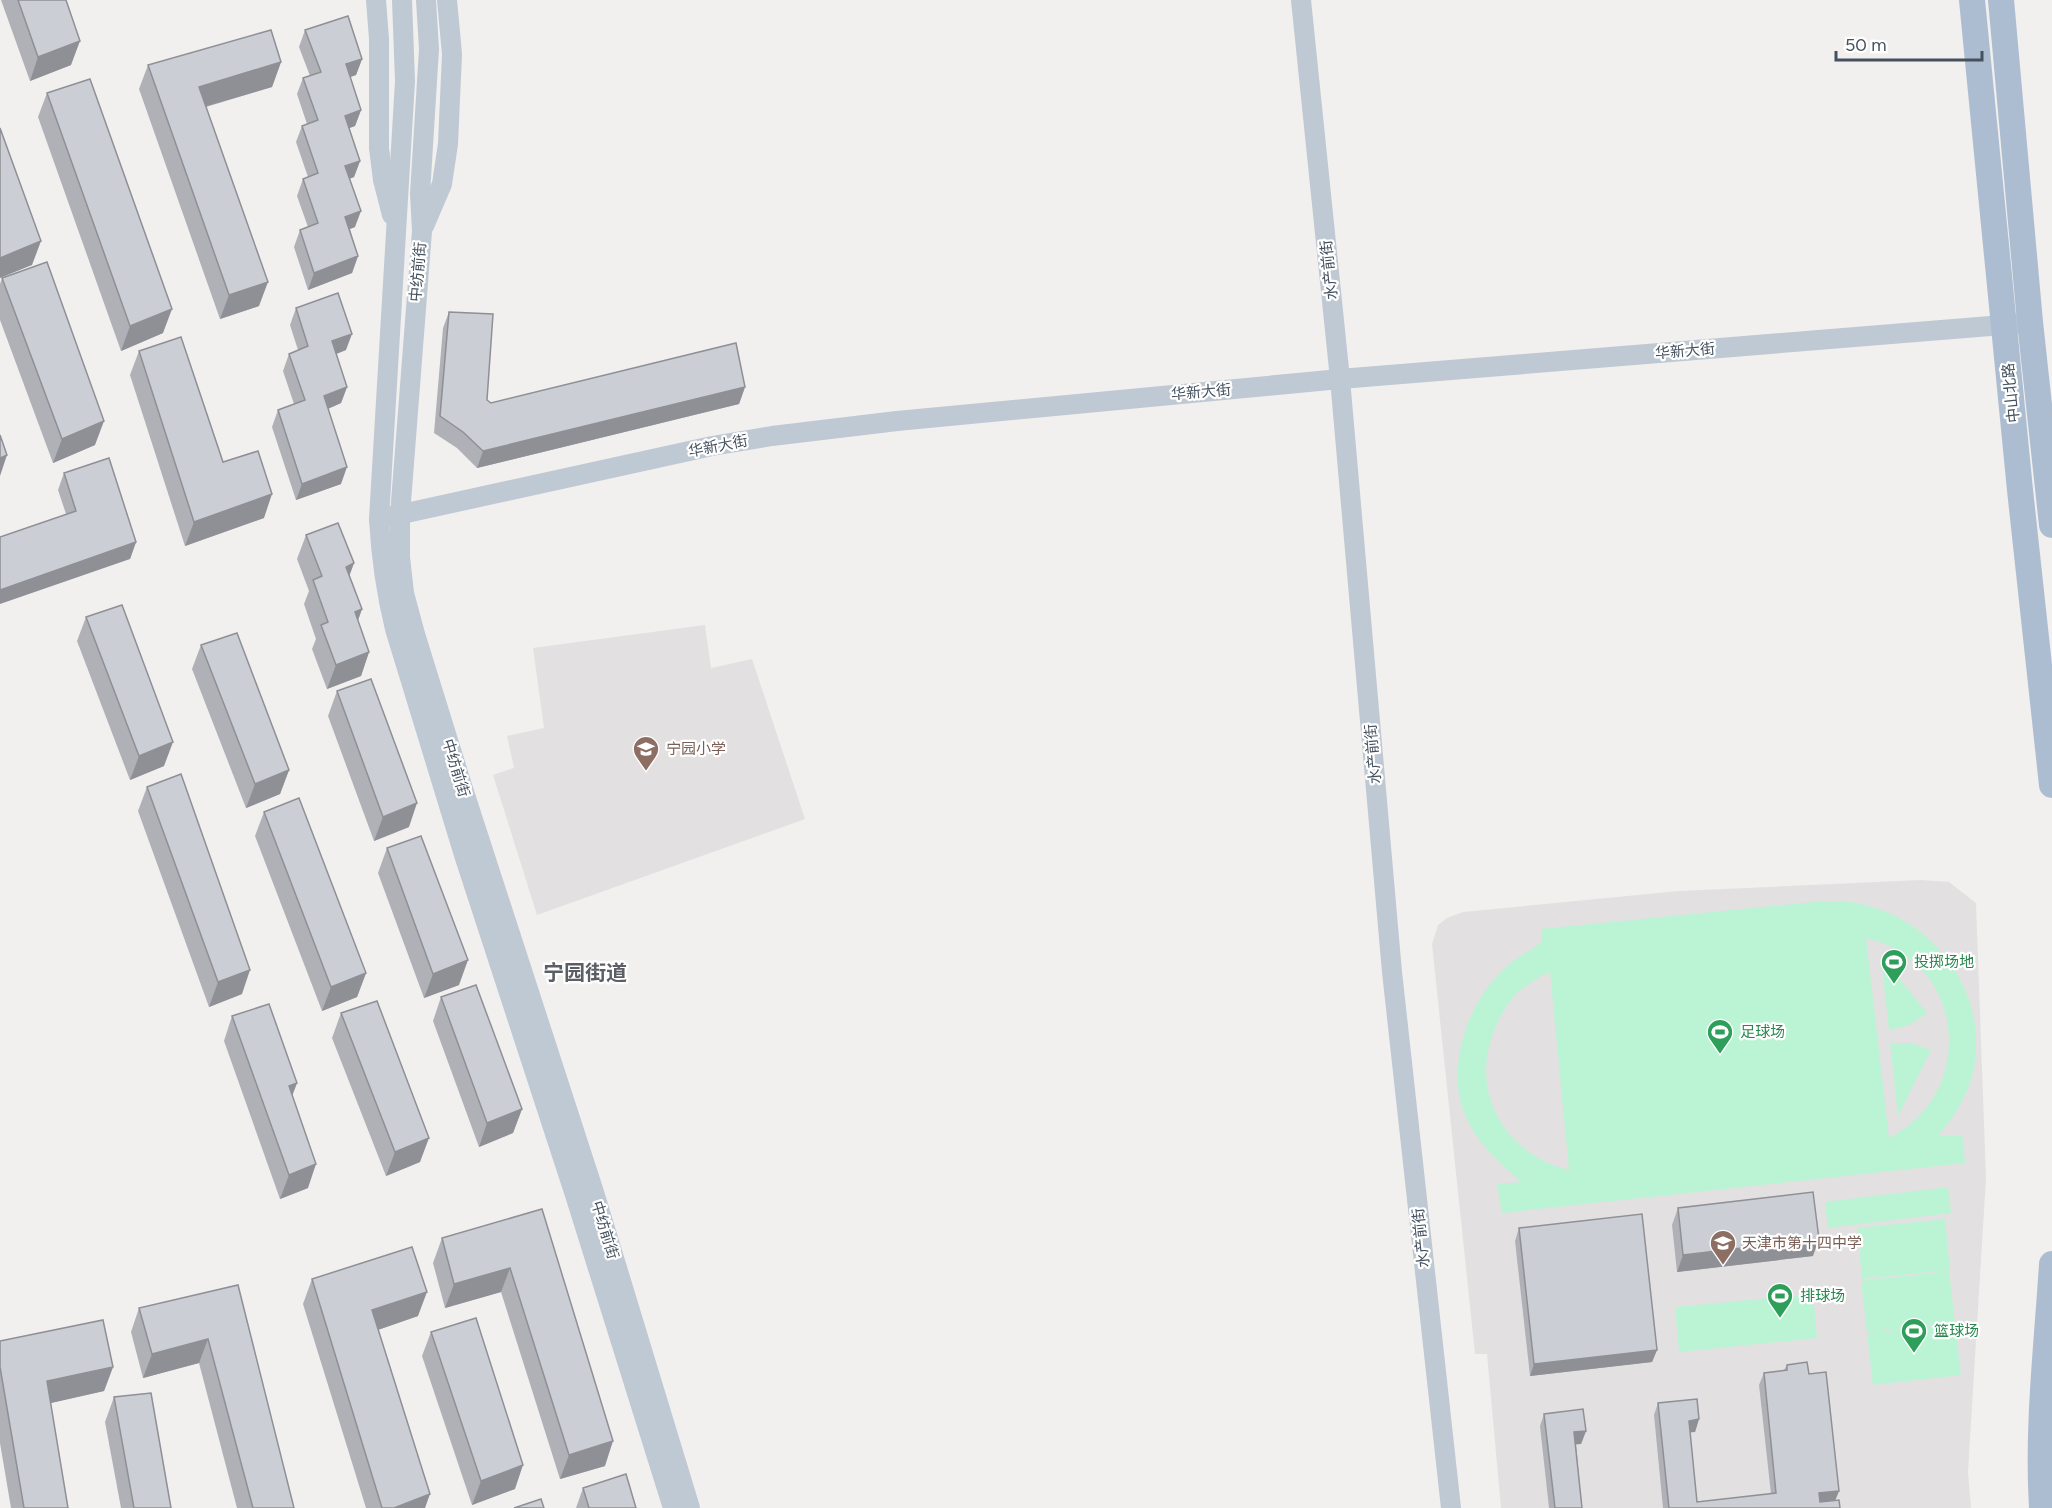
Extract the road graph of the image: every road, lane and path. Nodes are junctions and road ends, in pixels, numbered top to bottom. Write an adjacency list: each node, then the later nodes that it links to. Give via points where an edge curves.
1 (376, 0): 8 (street, via 379,148)
2 (402, 0): 8 (street, via 405,81)
3 (426, 0): 9 (street, 中纺前街, via 429,49 420,194)
4 (447, 0): 9 (street, via 452,54 448,144 442,184)
5 (1301, 0): 12 (street, 水产前街)
6 (1972, 0): 11 (main road, 中山北路)
7 (2001, 0): 10 (main road, 中山北路)
8 (395, 226): 14 (street)
9 (422, 231): 13 (street, 中纺前街)
10 (2030, 322): 11 (street, 华新大街); 15 (main road, 中山北路)
11 (2004, 325): 12 (street, 华新大街); 16 (main road, 中山北路)
12 (1340, 379): 13 (street, 华新大街, via 772,436); 20 (street, 水产前街, via 1392,972)
13 (400, 515): 14 (street, 华新大街); 19 (street, 中纺前街, via 404,593 415,634 593,1189)
14 (379, 519): 18 (street, via 381,560 395,629)
15 (2052, 525)
16 (2052, 785)
17 (2052, 1264): 21 (main road, via 2041,1415)
18 (672, 1508)
19 (690, 1508)
20 (1451, 1508)
21 (2042, 1508)

